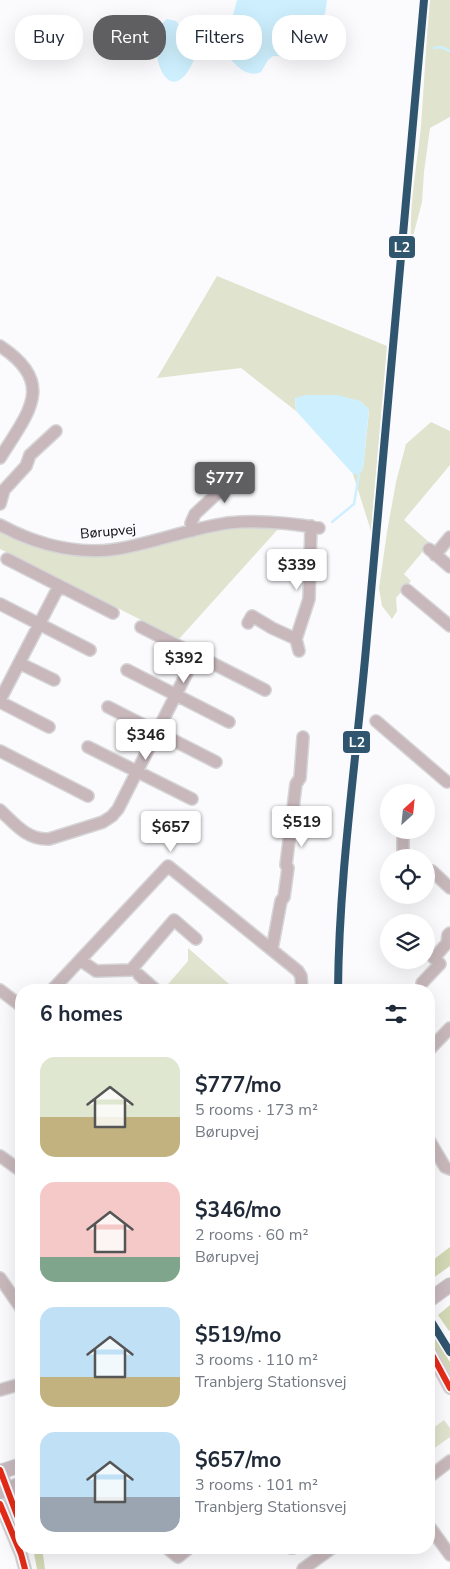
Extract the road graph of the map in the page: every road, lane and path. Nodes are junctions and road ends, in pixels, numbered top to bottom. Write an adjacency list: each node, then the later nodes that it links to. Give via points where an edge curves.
1 (0, 346): 3 (street, via 23,364 32,380 33,398)
2 (56, 431): 5 (street, via 30,455 26,466 4,490)
3 (0, 458)
4 (241, 471): 7 (street, via 195,514 191,520)
5 (0, 504)
6 (0, 525): 7 (street, Børupvej, via 28,539 82,550 126,548)
7 (192, 531): 19 (street, Børupvej, via 240,522 315,527 309,599)
8 (450, 537): 10 (street, via 432,552)
9 (7, 559): 11 (street)
10 (450, 567)
11 (59, 586): 14 (street); 16 (street)
12 (407, 590): 17 (street)
13 (0, 604): 16 (street)
14 (113, 613)
15 (248, 623): 19 (street, via 252,616)
16 (39, 624): 20 (street); 23 (street)
17 (450, 626)
18 (141, 627): 22 (street)
19 (296, 639): 21 (street)
20 (90, 650)
21 (299, 651)
22 (196, 655): 26 (street); 27 (street)
23 (19, 663): 25 (street); 28 (street)
24 (128, 670): 27 (street)
25 (54, 680)
26 (265, 690)
27 (176, 695): 31 (street); 33 (street)
28 (0, 701): 32 (street)
29 (108, 707): 33 (street)
30 (376, 721): 39 (street)
31 (229, 722)
32 (48, 727)
33 (158, 732): 37 (street); 38 (street)
34 (303, 737): 47 (street, via 288,868)
35 (88, 747): 38 (street)
36 (0, 750): 40 (street)
37 (216, 762)
38 (137, 772): 41 (street); 42 (street, via 112,816 103,822 49,838 41,839 24,832)
39 (449, 782)
40 (88, 796)
41 (192, 799)
42 (0, 810)
43 (435, 874): 44 (street)
44 (450, 888)
45 (450, 933): 50 (street, via 447,943 431,955 440,964)
46 (196, 939): 48 (street, via 174,920 131,970 96,971)
47 (271, 949): 48 (street, via 168,866); 53 (street, via 298,971)
48 (80, 960): 51 (street)
49 (139, 975): 52 (street)
50 (422, 983)
51 (58, 984)
52 (149, 984)
53 (302, 984)
54 (0, 990): 55 (street)
55 (15, 1001)
56 (450, 1028): 57 (street)
57 (435, 1044)
58 (435, 1150): 61 (street)
59 (0, 1156): 60 (street)
60 (15, 1167)
61 (450, 1169)
62 (0, 1278): 65 (street)
63 (450, 1285): 64 (main road)
64 (435, 1295)
65 (15, 1299)
66 (435, 1360): 68 (street)
67 (15, 1386): 69 (street)
68 (450, 1388)
69 (0, 1390)
70 (450, 1461): 73 (street)
71 (15, 1467): 72 (main road)
72 (0, 1471): 74 (street)
73 (435, 1472)
74 (4, 1491): 76 (street)
75 (0, 1504): 78 (street)
76 (15, 1514)
77 (435, 1534): 81 (street)
78 (15, 1540)
79 (21, 1554): 82 (street)
80 (320, 1554): 83 (street)
81 (450, 1555)
82 (25, 1569)
83 (303, 1569)

